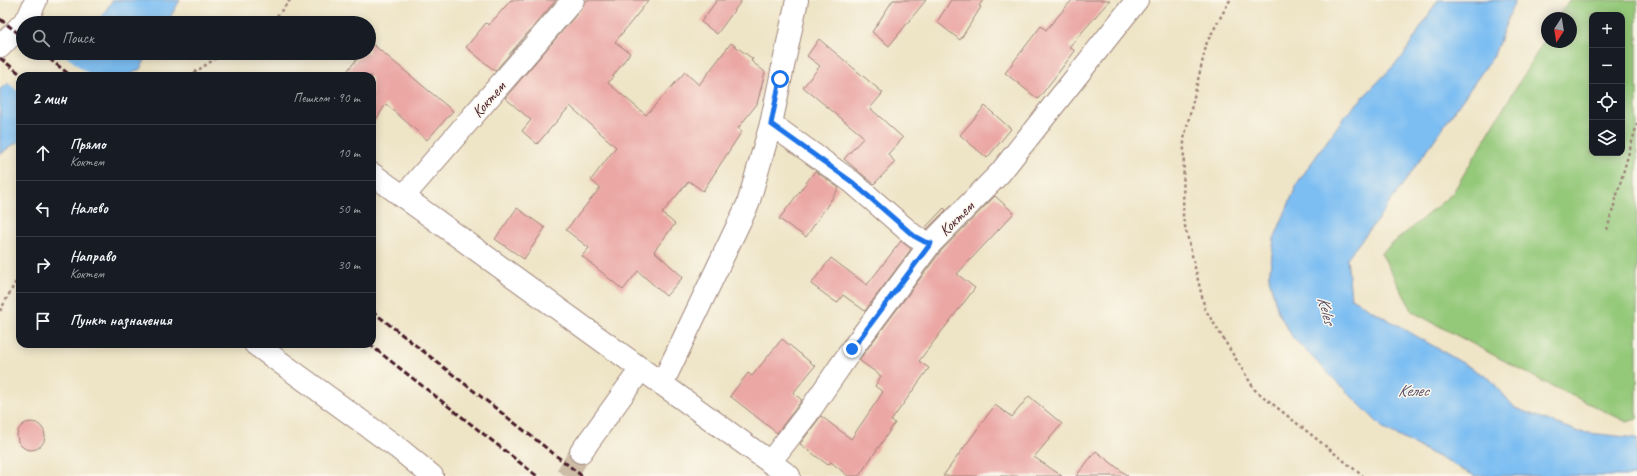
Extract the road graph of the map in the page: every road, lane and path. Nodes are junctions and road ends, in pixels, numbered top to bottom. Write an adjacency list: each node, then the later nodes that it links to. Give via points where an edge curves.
1 (36, 0): 8 (street)
2 (290, 0): 9 (path)
3 (573, 0): 18 (street, Коктем)
4 (797, 0): 11 (street)
5 (814, 0): 11 (street)
6 (1137, 0): 20 (street, Коктем, via 1000,173)
7 (1230, 0): 30 (path, via 1207,42 1184,139 1182,218 1205,309 1255,390)
8 (29, 16)
9 (277, 16)
10 (16, 30): 12 (street)
11 (791, 32): 15 (street)
12 (0, 47)
13 (213, 60): 14 (path)
14 (194, 72)
15 (771, 124): 20 (street, via 852,182 914,236); 25 (street, via 748,204)
16 (1637, 124): 19 (path)
17 (376, 177): 18 (street)
18 (403, 197): 24 (street)
19 (1607, 230)
20 (931, 243): 27 (street, Коктем)
21 (16, 281): 22 (path)
22 (0, 311)
23 (260, 348): 28 (street, via 398,448)
24 (642, 369): 25 (street); 26 (street)
25 (662, 384): 27 (street)
26 (581, 452)
27 (770, 462): 29 (street)
28 (432, 476)
29 (789, 476)
30 (1363, 476)

